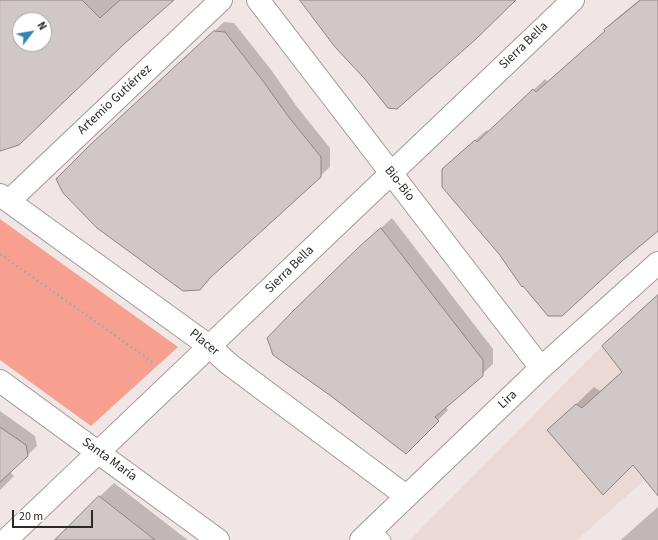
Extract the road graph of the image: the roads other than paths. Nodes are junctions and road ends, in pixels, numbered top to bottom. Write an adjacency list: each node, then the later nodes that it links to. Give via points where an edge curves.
1 (221, 0): 5 (street, Artemio Gutiérrez)
2 (258, 0): 4 (street, Bio-Bio)
3 (573, 0): 4 (street, Sierra Bella)
4 (391, 173): 7 (street, Sierra Bella); 8 (street, Bio-Bio)
5 (4, 198): 7 (street, Placer)
6 (658, 263): 8 (street, Lira)
7 (209, 346): 10 (street, Sierra Bella); 11 (street, Placer, via 229,364)
8 (541, 368): 11 (street, Lira)
9 (0, 381): 10 (street, Santa María)
10 (98, 452): 13 (street, Sierra Bella); 14 (street, Santa María)
11 (406, 496): 12 (street, Lira)
12 (373, 536)
13 (6, 540)
14 (218, 540)

